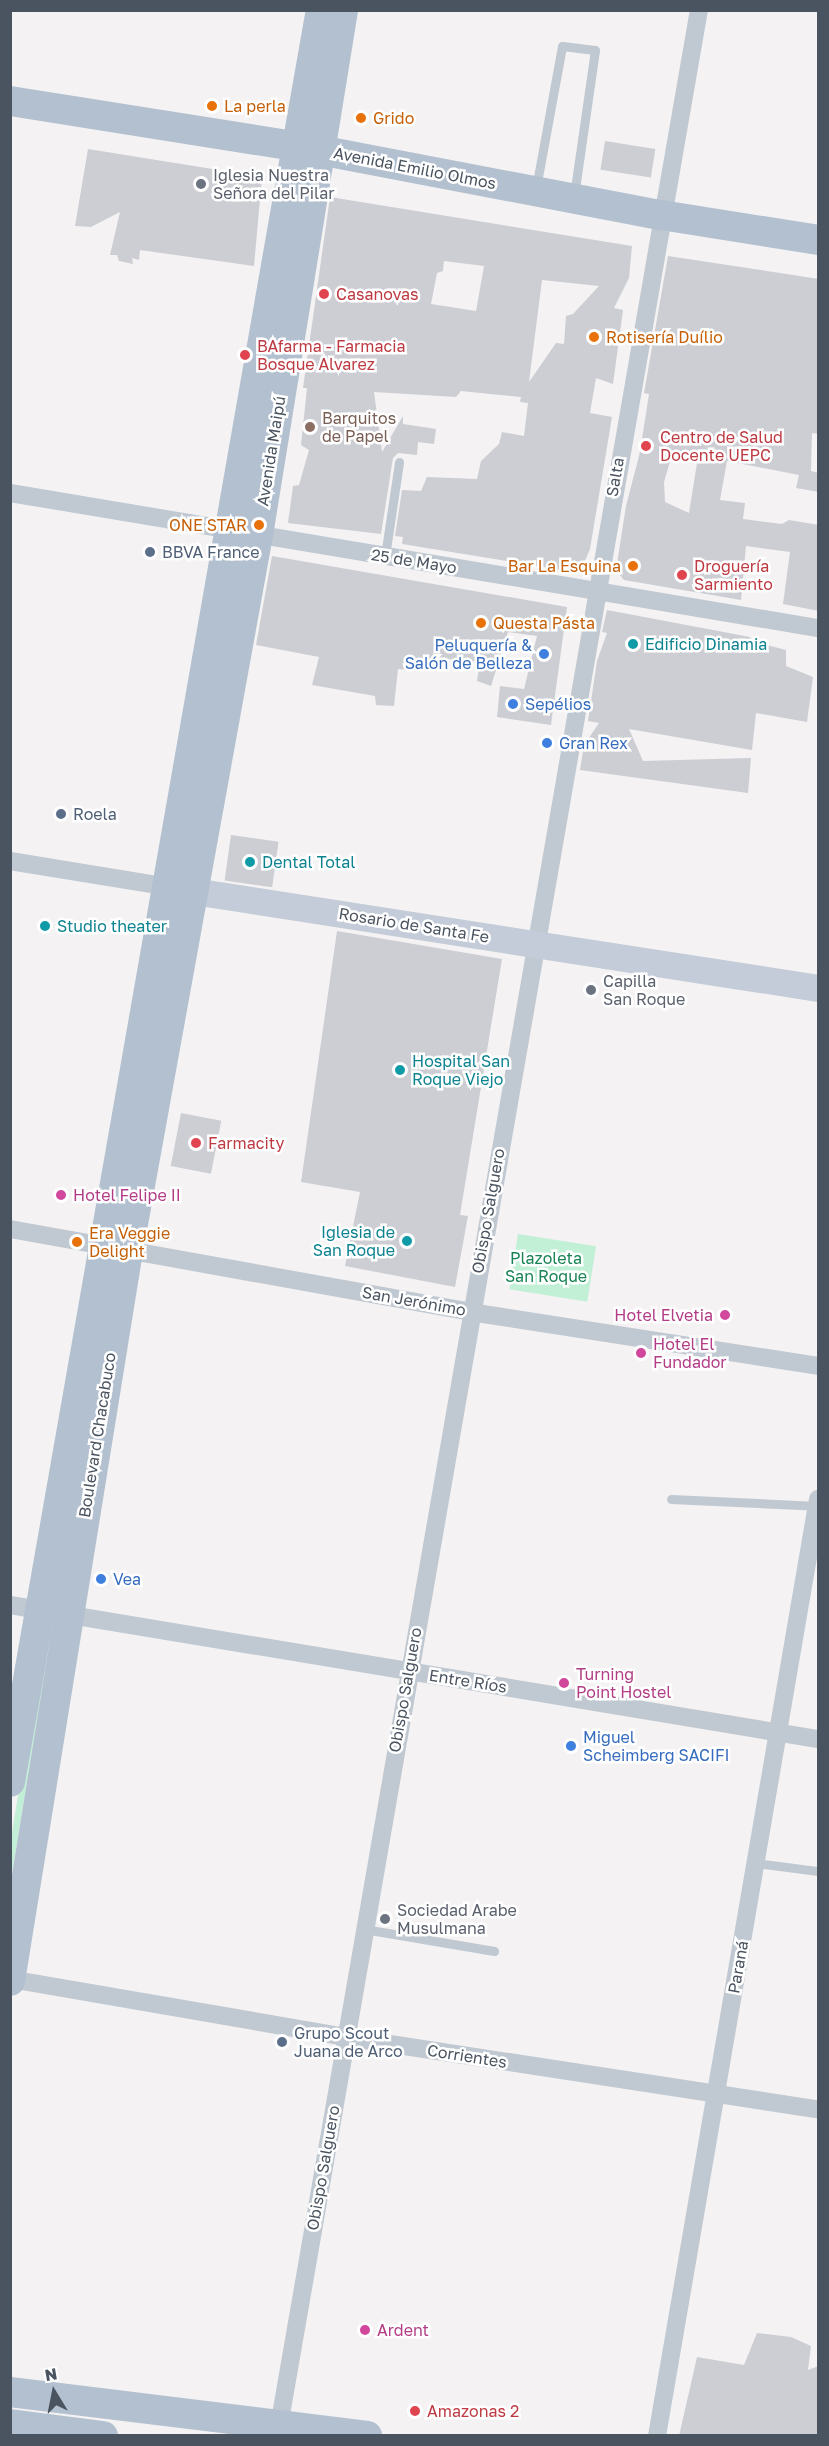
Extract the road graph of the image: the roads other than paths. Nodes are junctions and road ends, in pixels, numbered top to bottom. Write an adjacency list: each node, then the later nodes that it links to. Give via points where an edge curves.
1 (321, 10): 5 (main road, Avenida Maipú)
2 (343, 10): 5 (main road, Avenida Maipú)
3 (699, 10): 8 (street, Salta)
4 (10, 100): 5 (main road, Avenida Emilio Olmos)
5 (308, 148): 6 (main road, Avenida Emilio Olmos); 12 (main road, Avenida Maipú)
6 (535, 191): 7 (main road, Avenida Emilio Olmos); 7 (lane, via 562,46 595,50)
7 (574, 198): 8 (main road, Avenida Emilio Olmos)
8 (661, 215): 9 (main road, Avenida Emilio Olmos); 14 (street, Salta)
9 (819, 240)
10 (399, 462): 13 (lane)
11 (10, 493): 12 (street, 25 de Mayo)
12 (245, 532): 13 (street, 25 de Mayo); 17 (main road, Avenida Maipú)
13 (386, 556): 14 (street, 25 de Mayo)
14 (596, 591): 15 (street, 25 de Mayo); 18 (street, Salta)
15 (819, 628)
16 (10, 861): 17 (street, Rosario de Santa Fe)
17 (181, 889): 18 (street, Rosario de Santa Fe); 21 (main road, Boulevard Chacabuco)
18 (536, 944): 19 (street, Rosario de Santa Fe); 22 (street, Obispo Salguero)
19 (819, 988)
20 (10, 1229): 21 (street, San Jerónimo)
21 (116, 1249): 22 (street, San Jerónimo); 27 (main road, Boulevard Chacabuco)
22 (470, 1311): 23 (street, San Jerónimo); 28 (street, Obispo Salguero)
23 (819, 1366)
24 (671, 1499): 25 (lane)
25 (818, 1502): 29 (street, Paraná)
26 (10, 1605): 27 (street, Entre Ríos)
27 (54, 1612): 28 (street, Entre Ríos); 31 (main road, Boulevard Chacabuco); 36 (main road, Boulevard Chacabuco)
28 (408, 1671): 29 (street, Entre Ríos); 34 (street, Obispo Salguero)
29 (779, 1733): 30 (street, Entre Ríos); 32 (street, Paraná)
30 (819, 1739)
31 (10, 1782)
32 (756, 1863): 33 (lane); 38 (street, Paraná)
33 (819, 1871)
34 (364, 1929): 35 (lane); 37 (street, Obispo Salguero)
35 (494, 1951)
36 (11, 1980): 37 (street, Corrientes)
37 (345, 2037): 38 (street, Corrientes); 42 (street, Obispo Salguero)
38 (716, 2094): 39 (street, Corrientes); 45 (street, Paraná)
39 (819, 2109)
40 (10, 2392): 42 (main road)
41 (10, 2424): 43 (main road)
42 (278, 2430): 44 (main road)
43 (103, 2436)
44 (367, 2436)
45 (657, 2436)

